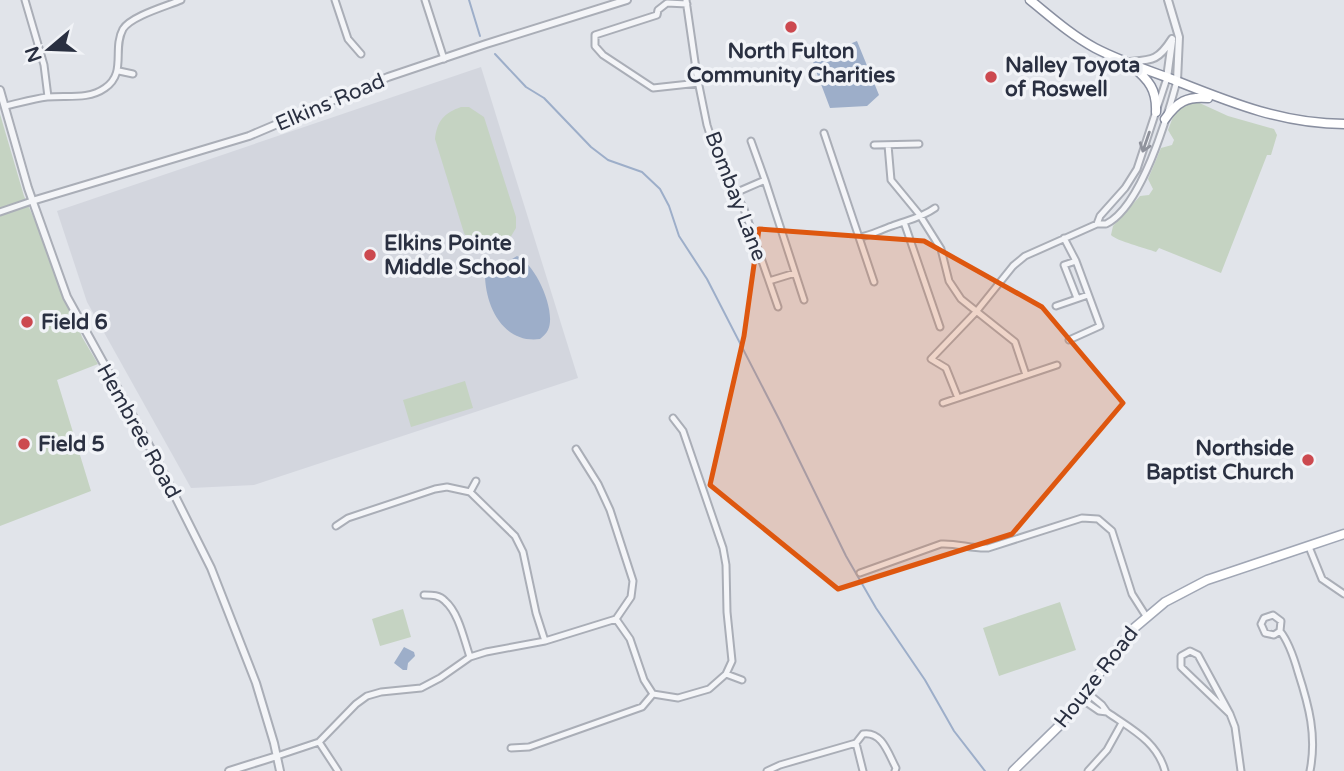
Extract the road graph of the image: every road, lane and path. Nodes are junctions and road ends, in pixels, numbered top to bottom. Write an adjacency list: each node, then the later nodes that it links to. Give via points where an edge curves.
1 (25, 0): 21 (street)
2 (181, 0): 15 (street, via 124,29)
3 (335, 0): 12 (street, via 348,38)
4 (425, 0): 13 (street)
5 (627, 0): 9 (street, Elkins Road)
6 (1030, 0): 14 (main road, via 1073,34)
7 (1167, 0): 10 (street)
8 (687, 2): 19 (street, Bombay Lane); 19 (street, via 667,3 657,15 595,35 595,46 653,88)
9 (610, 3): 13 (street, Elkins Road)
10 (1175, 29): 11 (street); 18 (street, via 1180,46)
11 (1172, 39): 14 (street, via 1156,58); 17 (street)
12 (361, 54)
13 (444, 59): 34 (street, Elkins Road, via 349,92 249,136)
14 (1127, 62): 17 (main road); 24 (main road, via 1151,85)
15 (119, 71): 16 (street); 21 (street, via 96,93)
16 (133, 75)
17 (1167, 78): 18 (main road); 24 (street)
18 (1177, 81): 22 (main road); 25 (street)
19 (699, 83): 33 (street, Bombay Lane, via 720,166)
20 (0, 90): 23 (street, Hembree Road)
21 (48, 97): 23 (street)
22 (1225, 101): 25 (main road, via 1186,99); 26 (main road, via 1278,117)
23 (5, 106): 34 (street, Hembree Road)
24 (1156, 112): 39 (street, one-way to 39, via 1137,169)
25 (1165, 119): 39 (street, via 1133,195 1111,222)
26 (1344, 124)
27 (824, 133): 40 (street)
28 (751, 141): 32 (street)
29 (919, 144): 31 (street)
30 (874, 145): 31 (street)
31 (888, 145): 37 (street, via 891,180)
32 (765, 180): 33 (street); 43 (street)
33 (735, 192): 44 (street, Bombay Lane)
34 (32, 201): 36 (street); 82 (street, Hembree Road, via 67,297 211,568 254,679)
35 (934, 208): 37 (street)
36 (0, 212)
37 (921, 217): 38 (street); 51 (street, via 942,249 949,281)
38 (904, 222): 40 (street); 52 (street)
39 (1097, 224): 41 (street)
40 (860, 237): 45 (street)
41 (1063, 237): 42 (street); 51 (street, via 1013,265)
42 (1076, 261): 46 (street); 47 (street, via 1064,265)
43 (795, 273): 44 (street); 48 (street)
44 (769, 281): 50 (street, Bombay Lane)
45 (874, 282)
46 (1088, 295): 47 (street); 53 (street, via 1100,326)
47 (1077, 298): 49 (street)
48 (804, 300)
49 (1055, 306)
50 (778, 307)
51 (976, 312): 55 (street, via 1015,342); 56 (street, via 931,359 946,368)
52 (940, 327)
53 (1069, 340)
54 (1058, 365): 55 (street)
55 (1026, 375): 56 (street)
56 (958, 398): 57 (street)
57 (943, 403)
58 (673, 418): 73 (street, via 683,431 724,557 732,660)
59 (576, 450): 69 (street, via 606,502 633,581 631,597)
60 (476, 481): 61 (street)
61 (470, 492): 62 (street, via 435,489); 71 (street, via 514,536 523,552)
62 (336, 526)
63 (1344, 534): 64 (main road, Houze Road)
64 (1309, 547): 66 (street, via 1322,579); 68 (main road, Houze Road, via 1207,580)
65 (860, 573): 68 (street, via 941,544 988,548 1093,518 1112,531 1132,594)
66 (1344, 594)
67 (424, 595): 72 (street, via 446,601)
68 (1146, 616): 76 (main road, Houze Road)
69 (616, 619): 71 (street); 75 (street, via 630,639)
70 (1280, 631): 93 (street, via 1310,711)
71 (545, 642): 72 (street)
72 (470, 657): 79 (street, via 421,688 366,696)
73 (726, 674): 74 (street); 75 (street, via 709,689 678,698)
74 (742, 680)
75 (653, 694): 81 (street, via 642,707 529,747)
76 (1082, 694): 78 (street); 89 (main road, Houze Road, via 1048,739)
77 (1230, 714): 77 (street, via 1198,655 1183,653 1181,667); 92 (street)
78 (1122, 723): 90 (street); 91 (street, via 1151,744)
79 (318, 742): 82 (street); 85 (street)
80 (856, 743): 86 (street); 87 (street); 88 (street, via 863,734 875,734)
81 (511, 748)
82 (277, 756): 83 (street); 84 (street, Hembree Road)
83 (229, 771)
84 (280, 771)
85 (338, 771)
86 (767, 771)
87 (863, 771)
88 (895, 771)
89 (1013, 771)
90 (1088, 771)
91 (1165, 771)
92 (1241, 771)
93 (1310, 771)

